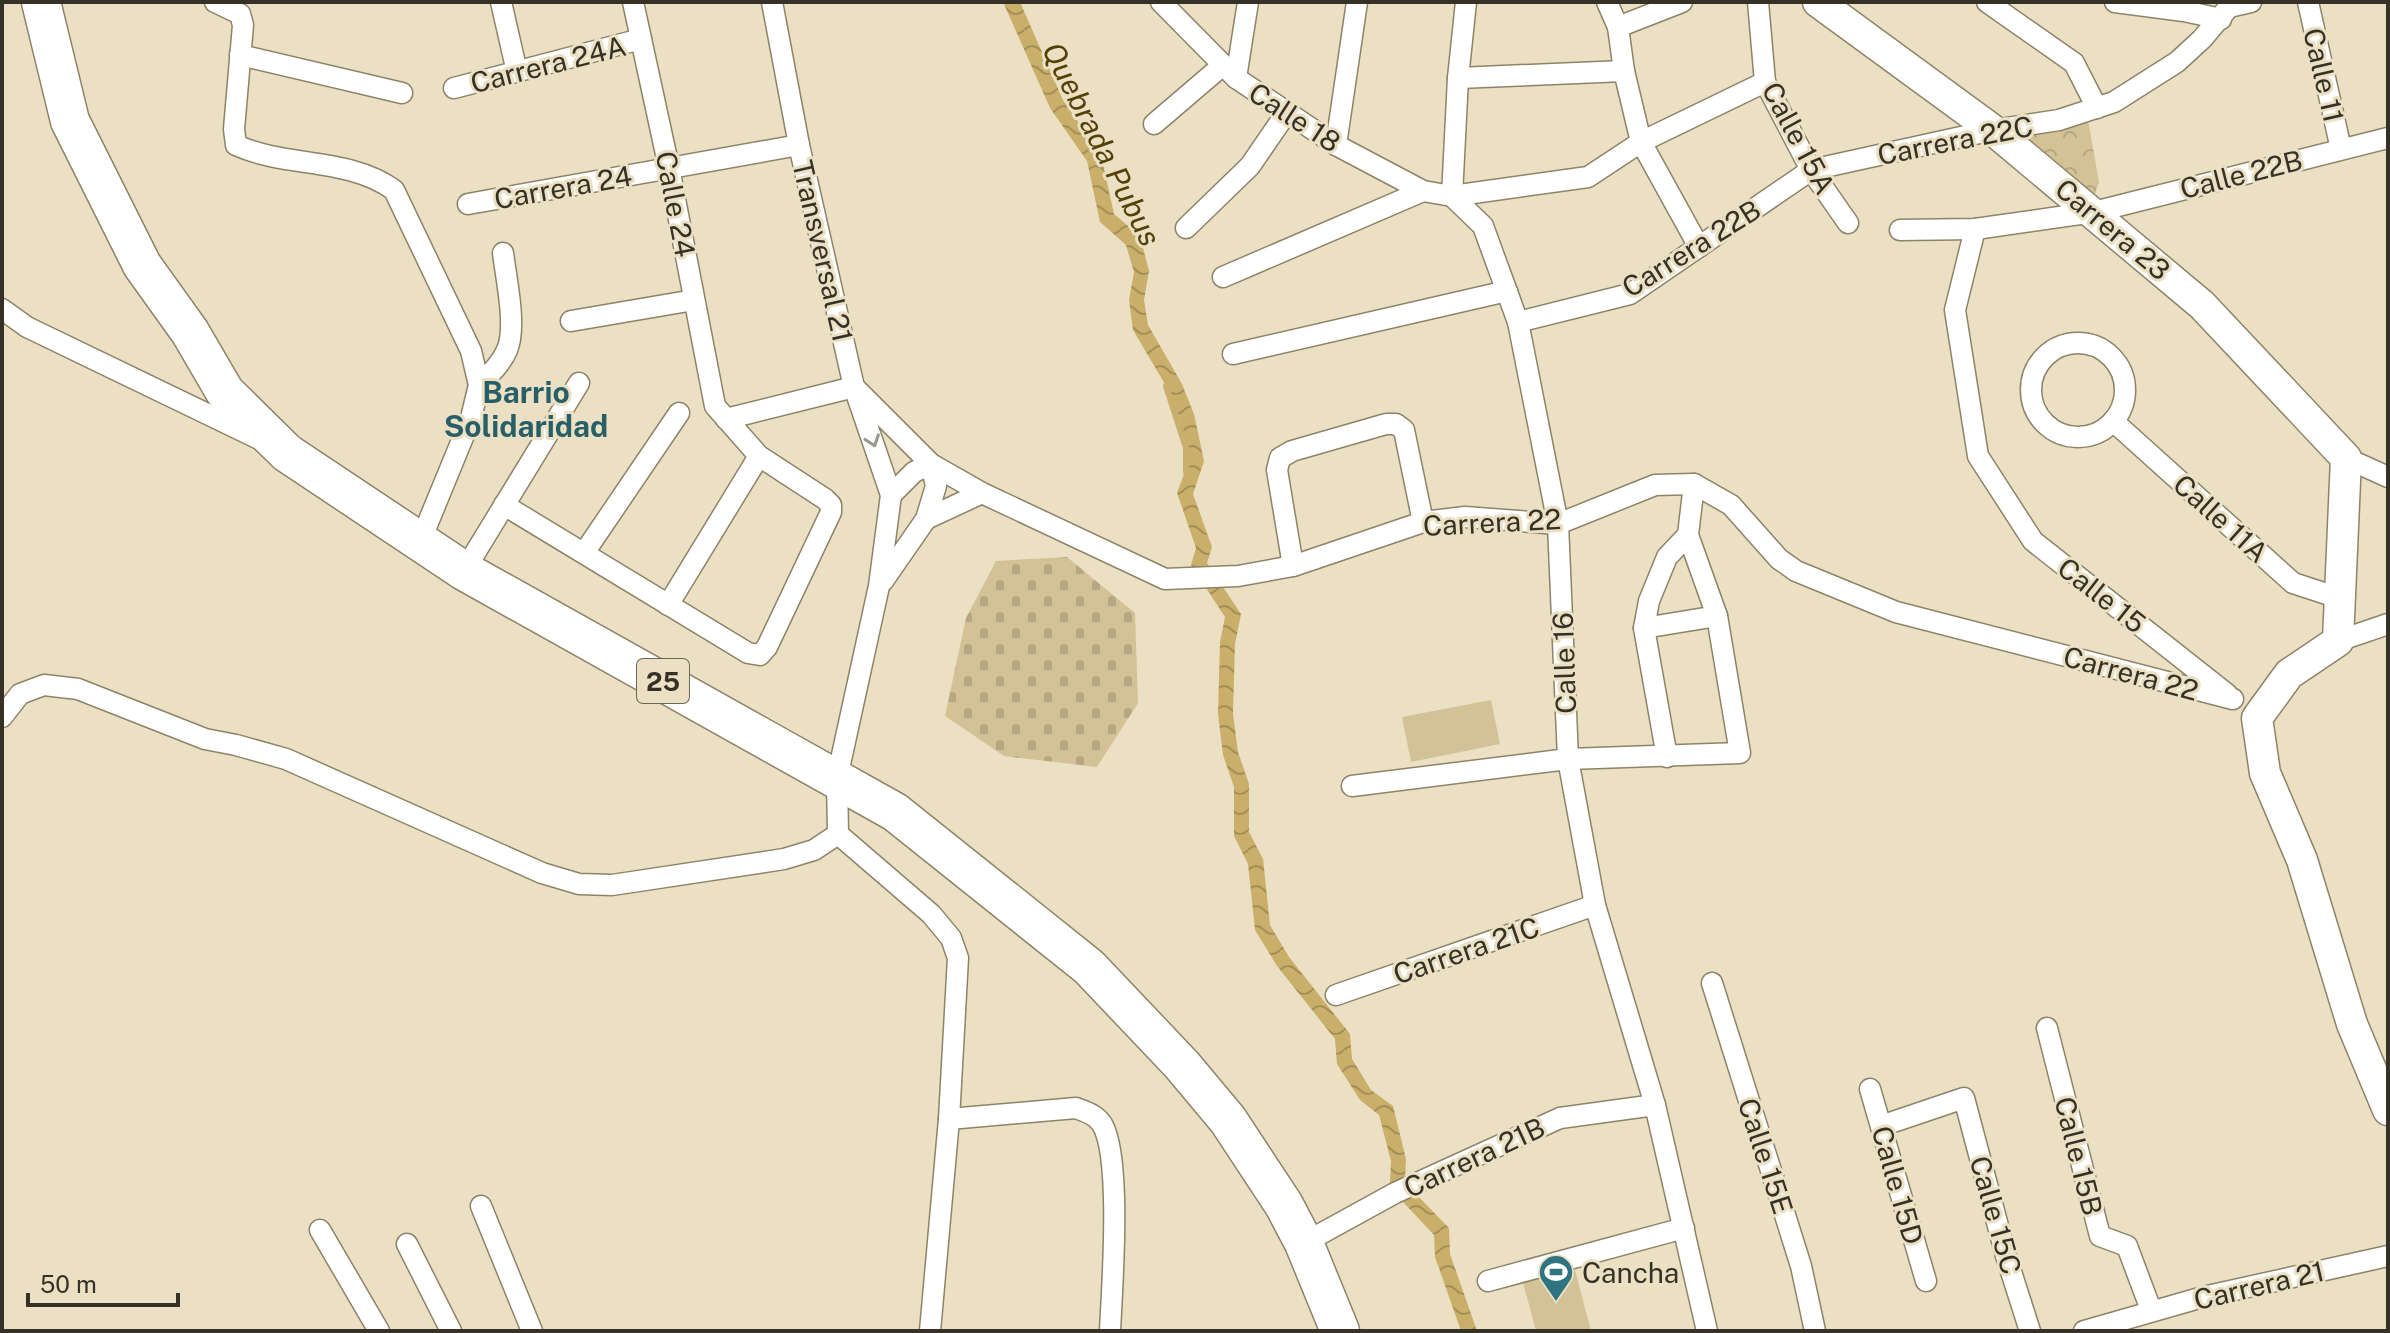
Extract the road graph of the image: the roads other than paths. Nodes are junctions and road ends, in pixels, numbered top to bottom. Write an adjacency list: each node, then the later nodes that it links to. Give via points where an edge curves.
1 (41, 2): 64 (highway, 25, via 70,121 142,265 225,392)
2 (215, 2): 22 (street, via 240,14)
3 (501, 2): 24 (street)
4 (633, 2): 21 (street, Calle 24)
5 (772, 2): 36 (street, Transversal 21)
6 (1161, 2): 25 (street, Calle 18)
7 (1248, 2): 25 (street)
8 (1357, 2): 37 (street)
9 (1466, 2): 26 (street)
10 (1607, 2): 20 (street)
11 (1682, 2): 20 (street)
12 (1758, 2): 27 (street, Calle 15A)
13 (1818, 2): 18 (street, Carrera 23)
14 (1987, 2): 30 (street, via 2074,63)
15 (2115, 2): 19 (street)
16 (2251, 2): 19 (street, via 2229,7)
17 (2308, 2): 38 (street, Calle 11)
18 (1842, 13): 33 (street, Carrera 23)
19 (2221, 19): 30 (street, via 2177,62)
20 (1618, 27): 23 (street)
21 (641, 39): 24 (street, Carrera 24A); 39 (street, Calle 24)
22 (240, 55): 29 (street); 59 (street, via 236,145 253,153 353,171 394,190 471,351)
23 (1624, 71): 26 (street); 35 (street)
24 (517, 72): 28 (street, Carrera 24A)
25 (1230, 72): 31 (street, Calle 18); 32 (street)
26 (1458, 78): 42 (street)
27 (1765, 82): 35 (street); 40 (street, Calle 15A)
28 (454, 88)
29 (402, 93)
30 (2097, 108): 33 (street, Carrera 22C)
31 (1287, 112): 37 (street, Calle 18); 46 (street, via 1250,166)
32 (1154, 124)
33 (1993, 130): 40 (street, Carrera 22C); 44 (street, Carrera 23)
34 (2388, 138): 38 (street, Calle 22B)
35 (1641, 142): 42 (street, via 1588,177); 49 (street)
36 (799, 145): 39 (street, Carrera 24); 60 (street, Transversal 21)
37 (1336, 145): 41 (street, Calle 18)
38 (2341, 149): 44 (street, Calle 22B)
39 (669, 168): 43 (street, Carrera 24); 53 (street, Calle 24)
40 (1811, 170): 45 (street, Calle 15A); 49 (street, Carrera 22B)
41 (1423, 191): 42 (street, Calle 18); 51 (street)
42 (1452, 196): 52 (street, Calle 16, via 1483,226)
43 (468, 204)
44 (2094, 212): 47 (street); 66 (street, Carrera 23, via 2202,305)
45 (1848, 223)
46 (1186, 228)
47 (1975, 229): 48 (street); 88 (street, Calle 15, via 1955,310 1978,456 2033,541)
48 (1900, 230)
49 (1699, 247): 56 (street, Carrera 22B, via 1630,294)
50 (503, 253): 59 (street, via 511,335 497,368)
51 (1223, 277)
52 (1507, 291): 56 (street, Calle 16); 57 (street)
53 (694, 300): 55 (street); 62 (street, Calle 24)
54 (2, 309): 64 (street, via 41,334)
55 (571, 321)
56 (1518, 322): 75 (street, Calle 16)
57 (1233, 354)
58 (579, 383): 72 (street)
59 (479, 385): 77 (street, via 471,418)
60 (854, 387): 62 (street); 67 (street, Carrera 22); 71 (street, Transversal 21, one-way to 71)
61 (679, 413): 78 (street)
62 (720, 413): 65 (street)
63 (2113, 421): 63 (street, via 2125,387 2108,354 2074,343 2042,359 2030,393 2047,426 2081,437); 82 (street, Calle 11A, via 2293,583)
64 (287, 453): 77 (highway, 25)
65 (759, 456): 83 (street); 83 (street, via 831,505 826,529 767,647 760,655 748,653)
66 (2346, 458): 68 (street, Carrera 23); 82 (street)
67 (931, 464): 70 (street, Carrera 22); 71 (street, via 914,472); 73 (street, Transversal 21, via 936,486)
68 (2388, 477)
69 (1694, 484): 75 (street, Carrera 22, via 1655,485); 76 (street); 88 (street, Carrera 22, via 1731,505 1796,571 1896,612)
70 (982, 493): 73 (street); 79 (street, Carrera 22, via 1165,579 1238,576)
71 (891, 495): 81 (street, Transversal 21)
72 (504, 505): 78 (street); 80 (street)
73 (926, 519): 81 (street, Transversal 21)
74 (1423, 522): 75 (street, Carrera 22, via 1465,517); 79 (street, Carrera 22); 79 (street, via 1404,430 1396,424 1292,451 1280,458 1277,470)
75 (1558, 524): 91 (street, Calle 16)
76 (1688, 535): 84 (street); 86 (street, via 1667,557)
77 (420, 542): 80 (highway, 25)
78 (584, 553): 83 (street)
79 (1293, 566)
80 (464, 571): 92 (highway, 25)
81 (879, 586): 92 (street, Transversal 21)
82 (2339, 598): 87 (street)
83 (668, 605)
84 (1717, 616): 86 (street); 90 (street, via 1740,753)
85 (2388, 624): 87 (street)
86 (1644, 628): 90 (street)
87 (2338, 641): 88 (street)
88 (2245, 708): 101 (street, via 2265,773 2302,860 2352,1024)
89 (2, 717): 94 (street, via 20,694 44,685 78,689 205,739 286,759 542,873 579,884 612,885 784,859 814,850)
90 (1667, 757): 91 (street)
91 (1568, 759): 93 (street); 95 (street, Calle 16)
92 (837, 778): 94 (street, Transversal 21); 107 (highway, 25, via 895,812 1089,967 1228,1120)
93 (1352, 786)
94 (838, 834): 102 (street, via 931,914 951,938 958,958)
95 (1595, 905): 97 (street, Carrera 21C); 100 (street, Calle 16)
96 (1712, 983): 121 (street, Calle 15E, via 1801,1266)
97 (1336, 995)
98 (2047, 1028): 112 (street, Calle 15B, via 2100,1236 2127,1246)
99 (1870, 1089): 103 (street, Calle 15D)
100 (1655, 1105): 105 (street, Calle 16); 107 (street, Carrera 21B, via 1560,1118 1395,1193)
101 (2388, 1106)
102 (949, 1119): 117 (street); 118 (street, via 1076,1108 1094,1115 1104,1127 1114,1218)
103 (1881, 1126): 111 (street, Calle 15D); 122 (street, Calle 15C, via 1964,1098)
104 (481, 1206): 116 (street)
105 (1684, 1228): 110 (street); 120 (street, Calle 16)
106 (320, 1230): 114 (street)
107 (1304, 1243): 119 (highway, 25)
108 (407, 1244): 115 (street)
109 (2388, 1256): 112 (street, Carrera 21)
110 (1488, 1281)
111 (1926, 1281)
112 (2151, 1310): 113 (street, Carrera 21)
113 (2107, 1328): 123 (street, Carrera 21)
114 (379, 1331)
115 (451, 1331)
116 (532, 1331)
117 (930, 1331)
118 (1110, 1331)
119 (1340, 1331)
120 (1707, 1331)
121 (1815, 1331)
122 (2030, 1331)
123 (2084, 1331)

